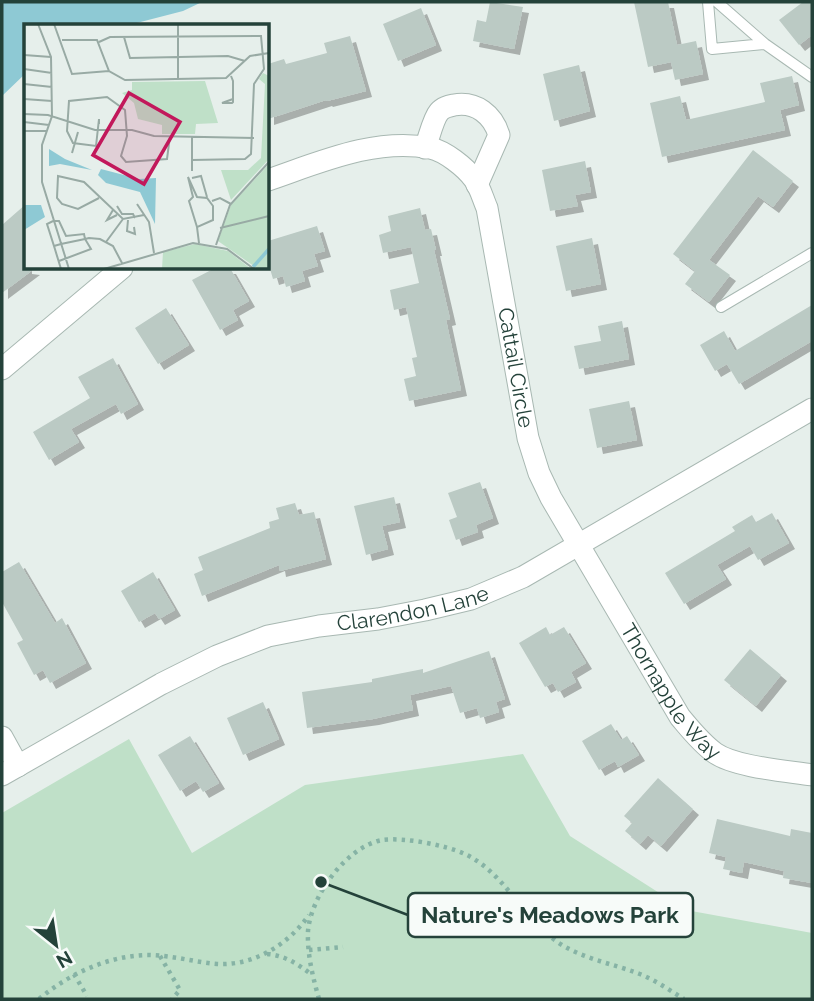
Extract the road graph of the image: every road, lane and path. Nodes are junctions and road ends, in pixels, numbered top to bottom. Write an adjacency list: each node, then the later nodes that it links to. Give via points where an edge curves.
1 (708, 2): 3 (lane, via 712,49)
2 (717, 2): 3 (lane)
3 (765, 44): 4 (lane)
4 (812, 77)
5 (425, 148): 6 (street, Cattail Circle, via 372,149); 7 (street, Cattail Circle, via 460,164); 7 (street, via 438,112 460,104 483,111 499,135)
6 (270, 179)
7 (477, 185): 13 (street, Cattail Circle, via 488,208 528,438 539,473)
8 (812, 253): 10 (lane)
9 (120, 270): 11 (street)
10 (721, 307)
11 (2, 369)
12 (812, 409): 13 (street, Clarendon Lane)
13 (578, 544): 15 (street, Clarendon Lane, via 523,577 471,598 268,636 217,656); 16 (street, Thornapple Way, via 680,718 698,739 717,755 746,765)
14 (2, 737): 15 (street)
15 (10, 771)
16 (812, 775)
17 (312, 912): 19 (path); 20 (path, via 298,931); 28 (path, via 332,875 366,846 394,840 445,847 489,870 530,919 564,946 641,974)
18 (344, 947): 19 (path)
19 (309, 950): 23 (path)
20 (264, 954): 21 (path, via 220,964); 23 (path, via 286,958)
21 (160, 956): 22 (path, via 123,958); 26 (path, via 180,990)
22 (74, 974): 24 (path); 25 (path)
23 (312, 975): 27 (path)
24 (88, 996)
25 (38, 999)
26 (172, 999)
27 (319, 999)
28 (684, 999)

